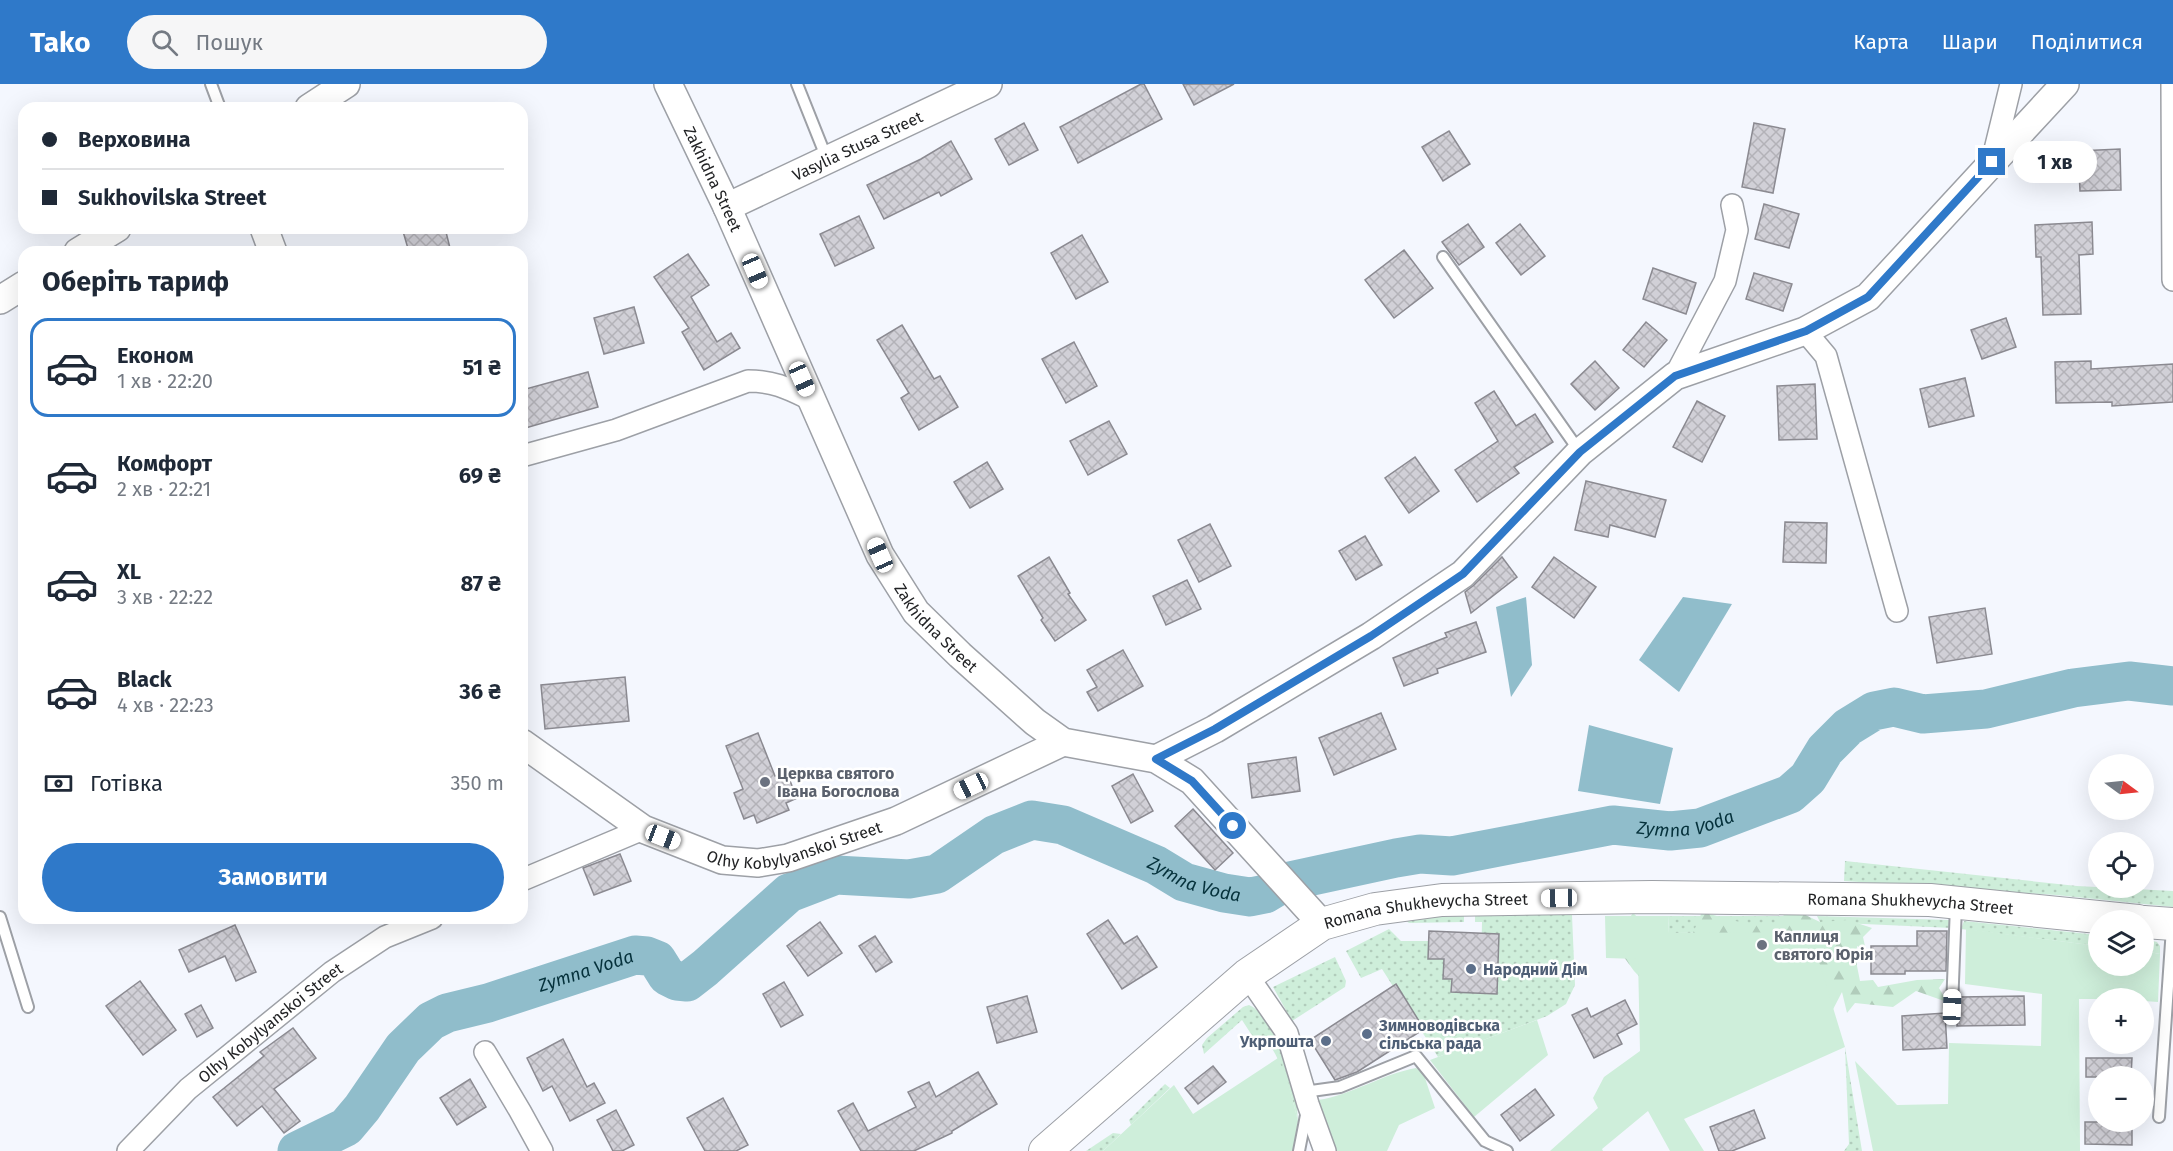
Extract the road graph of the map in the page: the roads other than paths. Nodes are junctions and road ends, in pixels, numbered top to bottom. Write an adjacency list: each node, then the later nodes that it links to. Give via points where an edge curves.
1 (211, 84): 9 (lane)
2 (346, 84): 10 (street)
3 (668, 84): 14 (street, Zakhidna Street)
4 (797, 84): 11 (lane)
5 (988, 84): 11 (street, Vasylia Stusa Street)
6 (2011, 84): 12 (street)
7 (2065, 84): 12 (street)
8 (2172, 84): 18 (street)
9 (218, 102)
10 (318, 102)
11 (827, 160): 14 (street, Vasylia Stusa Street)
12 (1992, 162): 21 (street, via 1868,297)
13 (1732, 205): 22 (street, via 1737,230 1725,281)
14 (727, 207): 23 (street, Zakhidna Street)
15 (107, 234): 16 (street)
16 (88, 246)
17 (1443, 256): 24 (lane)
18 (2173, 280)
19 (18, 289): 20 (street)
20 (0, 300)
21 (1806, 331): 22 (street); 26 (street, via 1826,356)
22 (1675, 376): 24 (street)
23 (812, 400): 25 (street, via 781,385 748,381 616,430); 27 (street, Zakhidna Street, via 880,555 916,612 1035,722)
24 (1580, 452): 29 (street, via 1463,574 1371,636 1215,729)
25 (528, 454)
26 (1897, 610)
27 (1063, 742): 29 (street, Zakhidna Street); 30 (street, Olhy Kobylyanskoi Street, via 896,821 788,858 758,863 722,860)
28 (528, 747): 30 (street, Olhy Kobylyanskoi Street)
29 (1156, 759): 37 (street, Zakhidna Street, via 1192,781)
30 (643, 830): 31 (street)
31 (528, 878)
32 (1957, 903): 33 (main road, Romana Shukhevycha Street); 37 (main road, Romana Shukhevycha Street, via 1652,897 1442,900 1375,909); 40 (lane)
33 (2088, 916)
34 (0, 917): 39 (lane)
35 (2163, 923): 43 (lane)
36 (417, 924): 45 (street, Olhy Kobylyanskoi Street, via 385,937 332,972 188,1089)
37 (1322, 924): 38 (main road, Romana Shukhevycha Street)
38 (1247, 975): 42 (street, via 1287,1033); 44 (main road, Romana Shukhevycha Street)
39 (28, 1007)
40 (1952, 1007)
41 (484, 1052): 46 (street)
42 (1306, 1098): 47 (lane); 48 (street); 49 (lane, via 1416,1056 1485,1142)
43 (2159, 1117)
44 (1060, 1142)
45 (128, 1151)
46 (542, 1151)
47 (1299, 1151)
48 (1324, 1151)
49 (1507, 1151)

